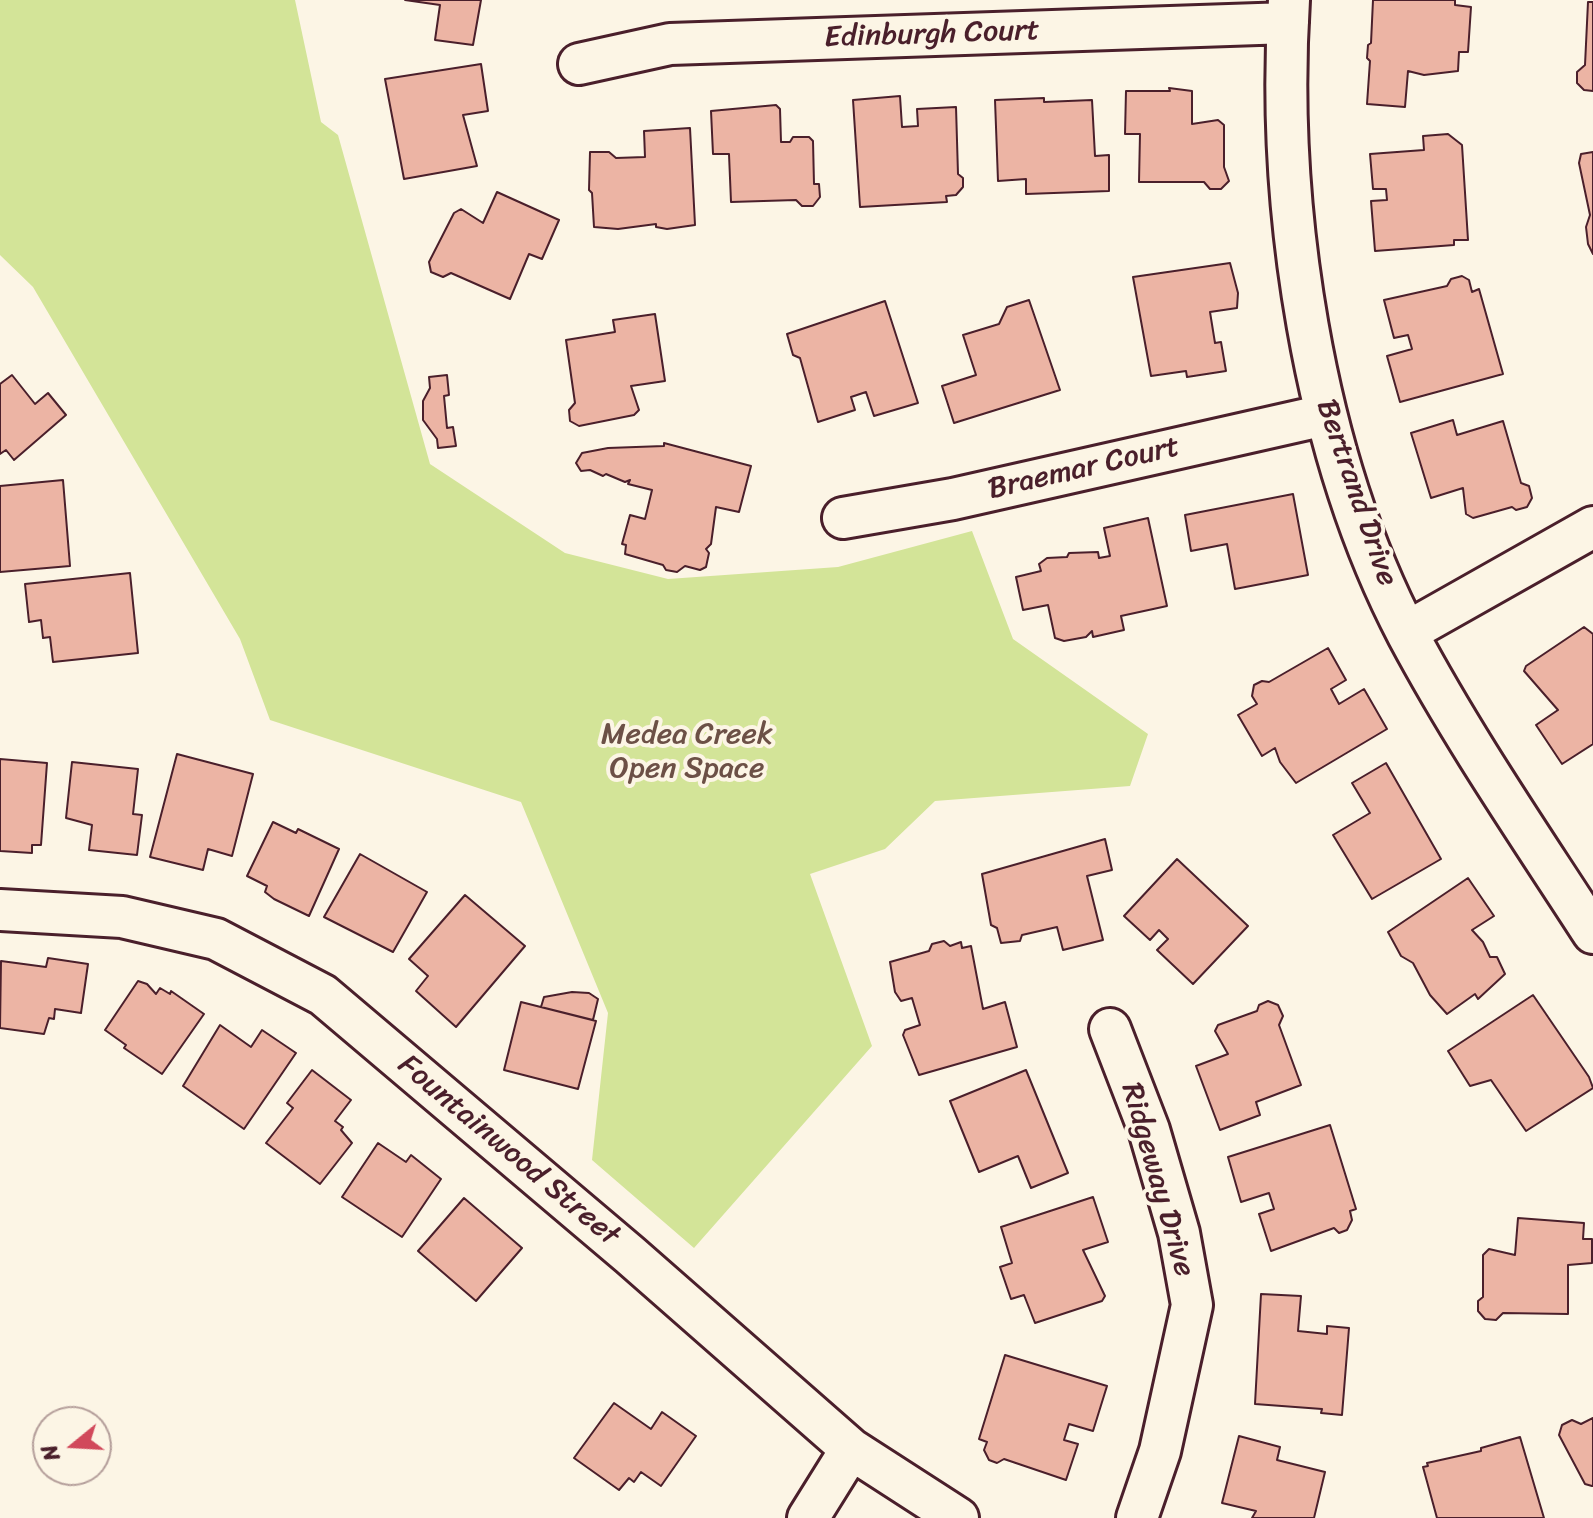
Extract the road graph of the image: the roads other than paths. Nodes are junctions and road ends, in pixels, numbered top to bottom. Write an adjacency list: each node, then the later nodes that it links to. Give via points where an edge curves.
1 (1289, 11): 2 (street, Edinburgh Court, via 670,44); 3 (street, Bertrand Drive, via 1285,100 1290,205)
2 (579, 64)
3 (1325, 415): 4 (street, Braemar Court, via 953,499); 6 (street, Bertrand Drive, via 1371,550)
4 (843, 518)
5 (1593, 527): 6 (street)
6 (1407, 632): 8 (street, Bertrand Drive, via 1472,748)
7 (0, 910): 10 (street, Fountainwood Street, via 122,917 216,939 323,995)
8 (1593, 933)
9 (1110, 1029): 13 (street, Ridgeway Drive, via 1162,1174 1192,1305 1160,1451)
10 (851, 1449): 11 (street); 12 (street, Fountainwood Street)
11 (808, 1518)
12 (958, 1518)
13 (1137, 1518)

